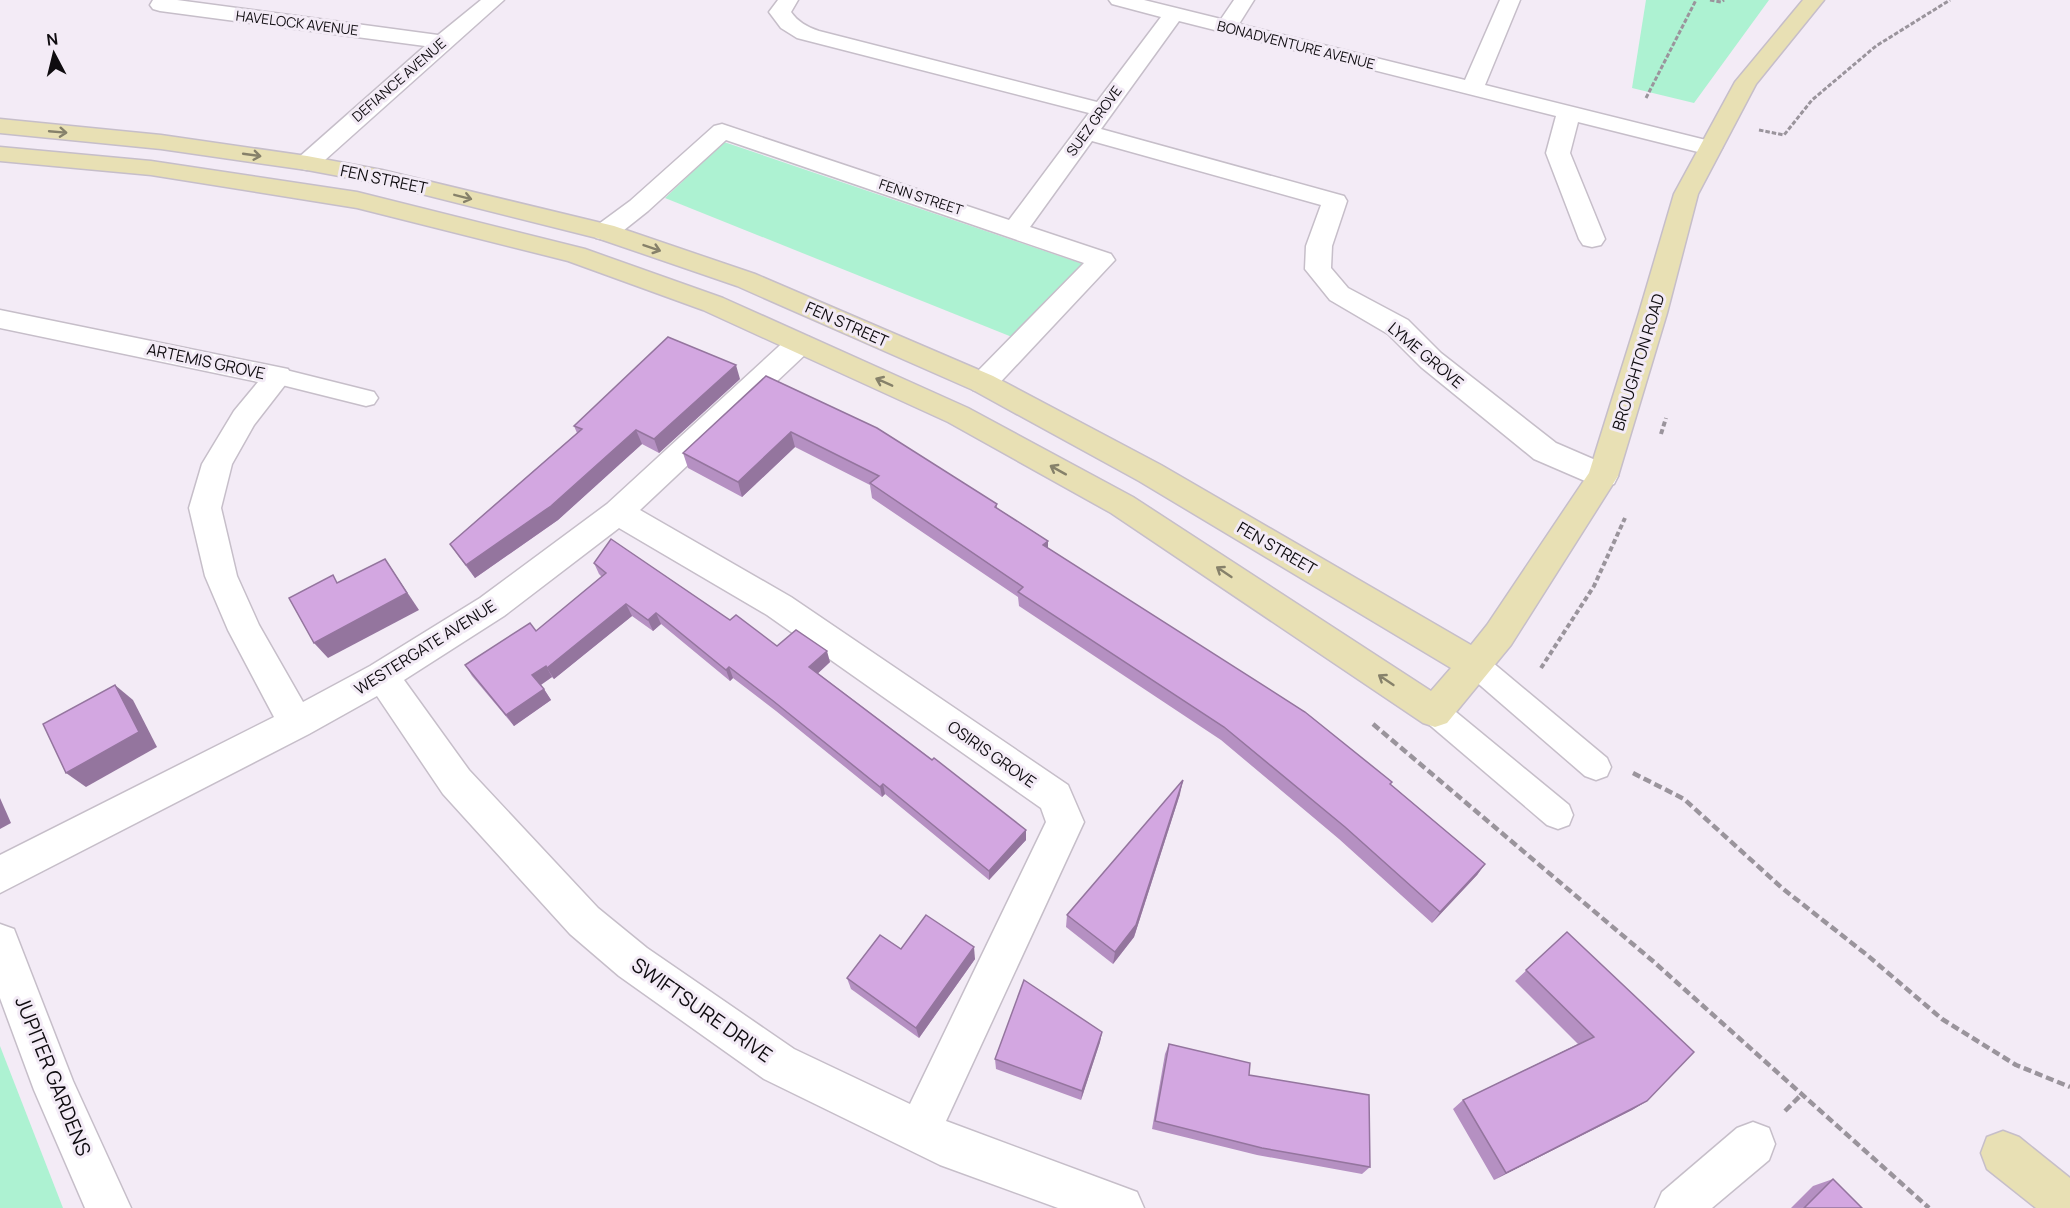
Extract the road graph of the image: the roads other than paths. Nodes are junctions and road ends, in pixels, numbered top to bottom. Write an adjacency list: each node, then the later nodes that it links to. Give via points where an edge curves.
1 (167, 0): 10 (street, HAVELOCK AVENUE, via 160,5)
2 (494, 0): 10 (street, DEFIANCE AVENUE)
3 (788, 0): 12 (street, via 780,12 784,21 807,33)
4 (1119, 0): 8 (street, BONADVENTURE AVENUE)
5 (1244, 0): 9 (street)
6 (1510, 0): 11 (street)
7 (1814, 0): 16 (street, BROUGHTON ROAD, via 1746,82)
8 (1174, 14): 9 (street, BONADVENTURE AVENUE); 12 (street, SUEZ GROVE)
9 (1226, 28): 11 (street, BONADVENTURE AVENUE)
10 (443, 42): 18 (street, DEFIANCE AVENUE)
11 (1472, 89): 13 (street, BONADVENTURE AVENUE)
12 (1103, 110): 15 (street, SUEZ GROVE)
13 (1569, 113): 16 (street, BONADVENTURE AVENUE); 21 (street, via 1558,153)
14 (0, 126): 18 (street, FEN STREET, one-way to 18, via 161,142)
15 (1087, 132): 19 (street, SUEZ GROVE); 27 (street, LYME GROVE, via 1335,201 1319,246 1318,268 1339,294 1398,327 1431,360 1545,451)
16 (1710, 148): 27 (street, BROUGHTON ROAD, via 1686,194)
17 (0, 154): 23 (street, FEN STREET, via 151,168 357,200 576,255 712,304)
18 (307, 163): 20 (street, FEN STREET, one-way to 20, via 382,177)
19 (1015, 229): 20 (street, FENN STREET, via 722,131 639,207); 25 (street, FENN STREET, via 1102,260)
20 (605, 232): 25 (street, FEN STREET, one-way to 25, via 746,280)
21 (1592, 239)
22 (0, 319): 24 (street, ARTEMIS GROVE)
23 (799, 345): 28 (street, WESTERGATE AVENUE); 31 (street, FEN STREET, one-way to 23, via 1122,505 958,415)
24 (278, 376): 26 (lane); 32 (street, ARTEMIS GROVE, via 244,417 217,464 205,508 220,576)
25 (983, 383): 29 (street, FEN STREET, via 1150,473)
26 (366, 398)
27 (1603, 476): 29 (street, BROUGHTON ROAD)
28 (618, 512): 30 (street, WESTERGATE AVENUE, via 492,607); 37 (street, OSIRIS GROVE, via 779,606 1055,797 1065,822)
29 (1476, 665): 31 (street, BROUGHTON ROAD); 33 (lane, FEN STREET)
30 (382, 676): 32 (street, WESTERGATE AVENUE); 37 (street, SWIFTSURE DRIVE, via 456,782 584,921 633,962 779,1064)
31 (1435, 712): 34 (lane, FEN STREET)
32 (296, 723): 35 (street, WESTERGATE AVENUE)
33 (1592, 763)
34 (1558, 814)
35 (0, 875)
36 (0, 943): 41 (street, JUPITER GARDENS, via 55,1090)
37 (919, 1132): 42 (street, SWIFTSURE DRIVE)
38 (1753, 1144): 43 (street)
39 (2003, 1153): 40 (street)
40 (2070, 1207)
41 (108, 1208)
42 (1121, 1208)
43 (1678, 1208)

